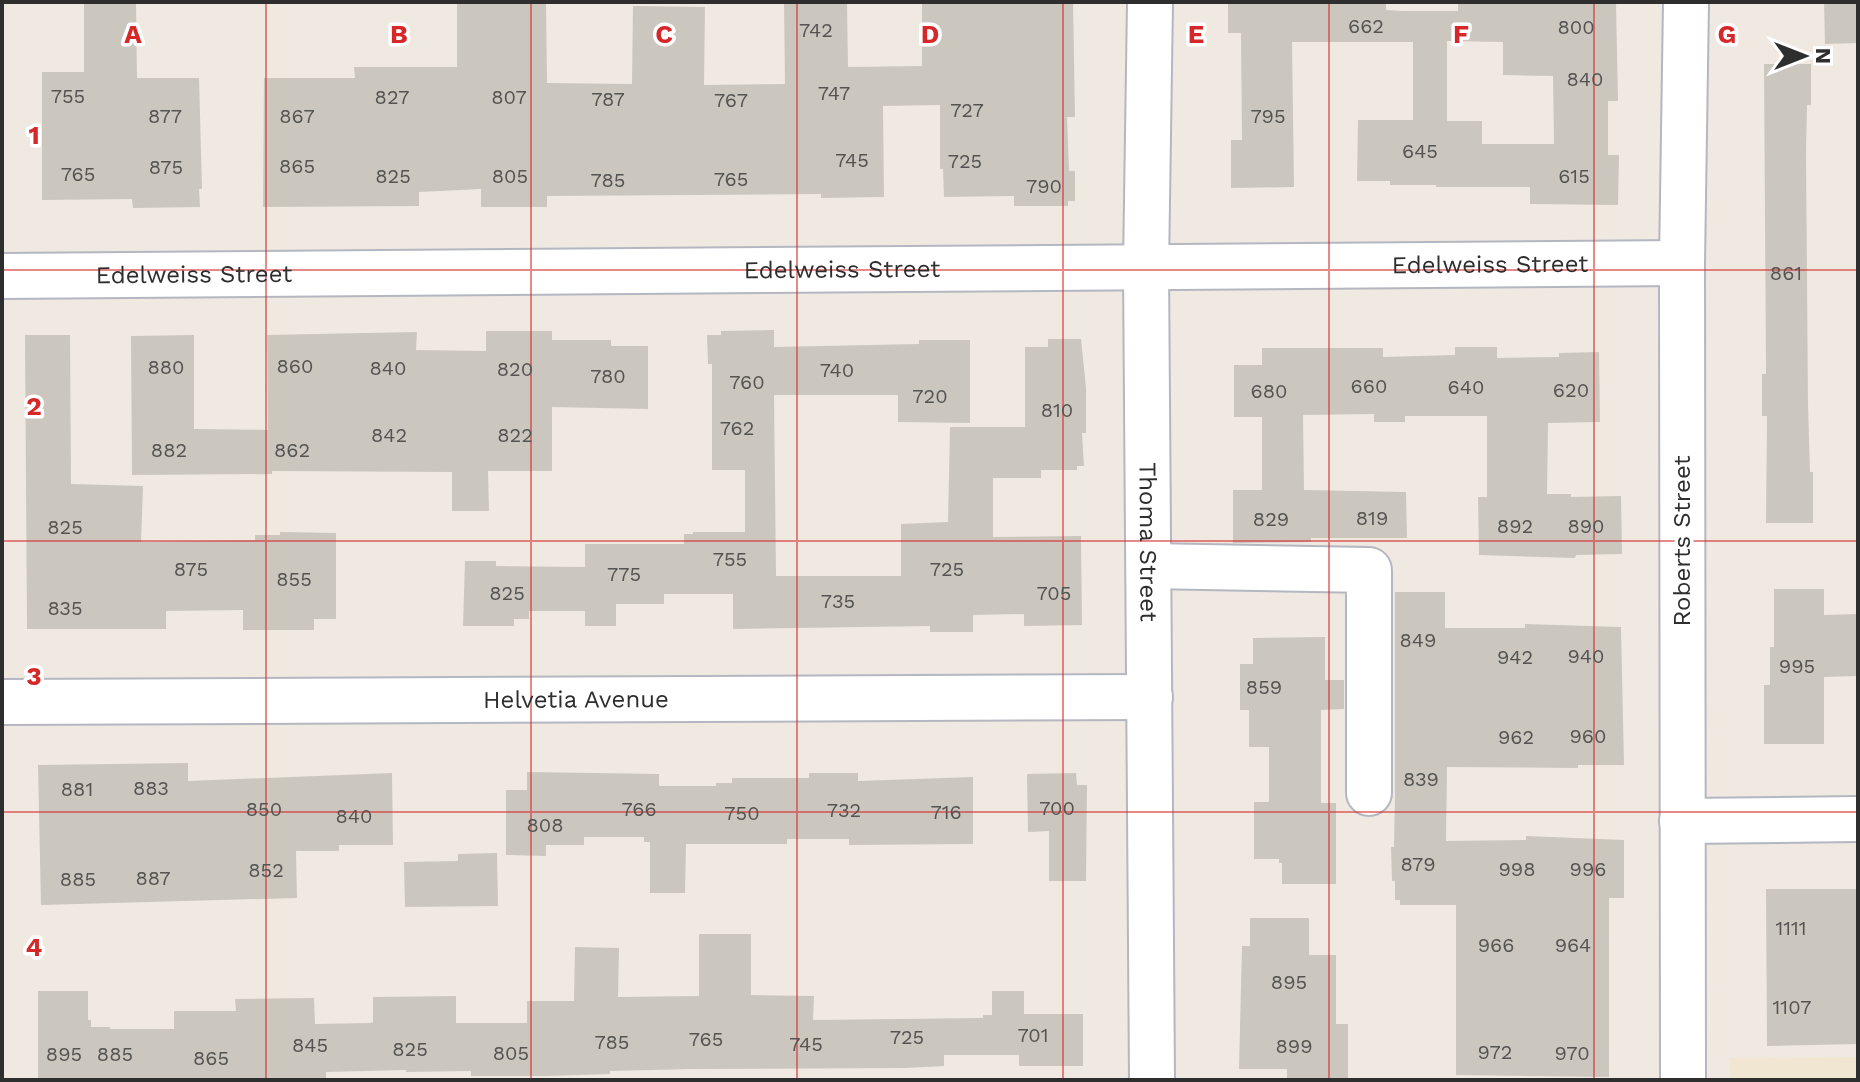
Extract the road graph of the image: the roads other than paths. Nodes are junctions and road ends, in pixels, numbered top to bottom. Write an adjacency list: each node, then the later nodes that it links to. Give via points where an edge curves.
1 (1150, 2): 4 (street, Thoma Street)
2 (1686, 2): 3 (street, Roberts Street)
3 (1682, 263): 4 (street, Edelweiss Street); 11 (street, Roberts Street)
4 (1146, 267): 5 (street, Edelweiss Street); 6 (street, Thoma Street)
5 (2, 276)
6 (1149, 566): 7 (street, Thoma Street); 9 (street, via 1369,570)
7 (1150, 697): 8 (street, Helvetia Avenue); 12 (street, Thoma Street)
8 (2, 702)
9 (1369, 793)
10 (1858, 819): 11 (street)
11 (1682, 821): 13 (street, Roberts Street)
12 (1152, 1080)
13 (1683, 1080)

